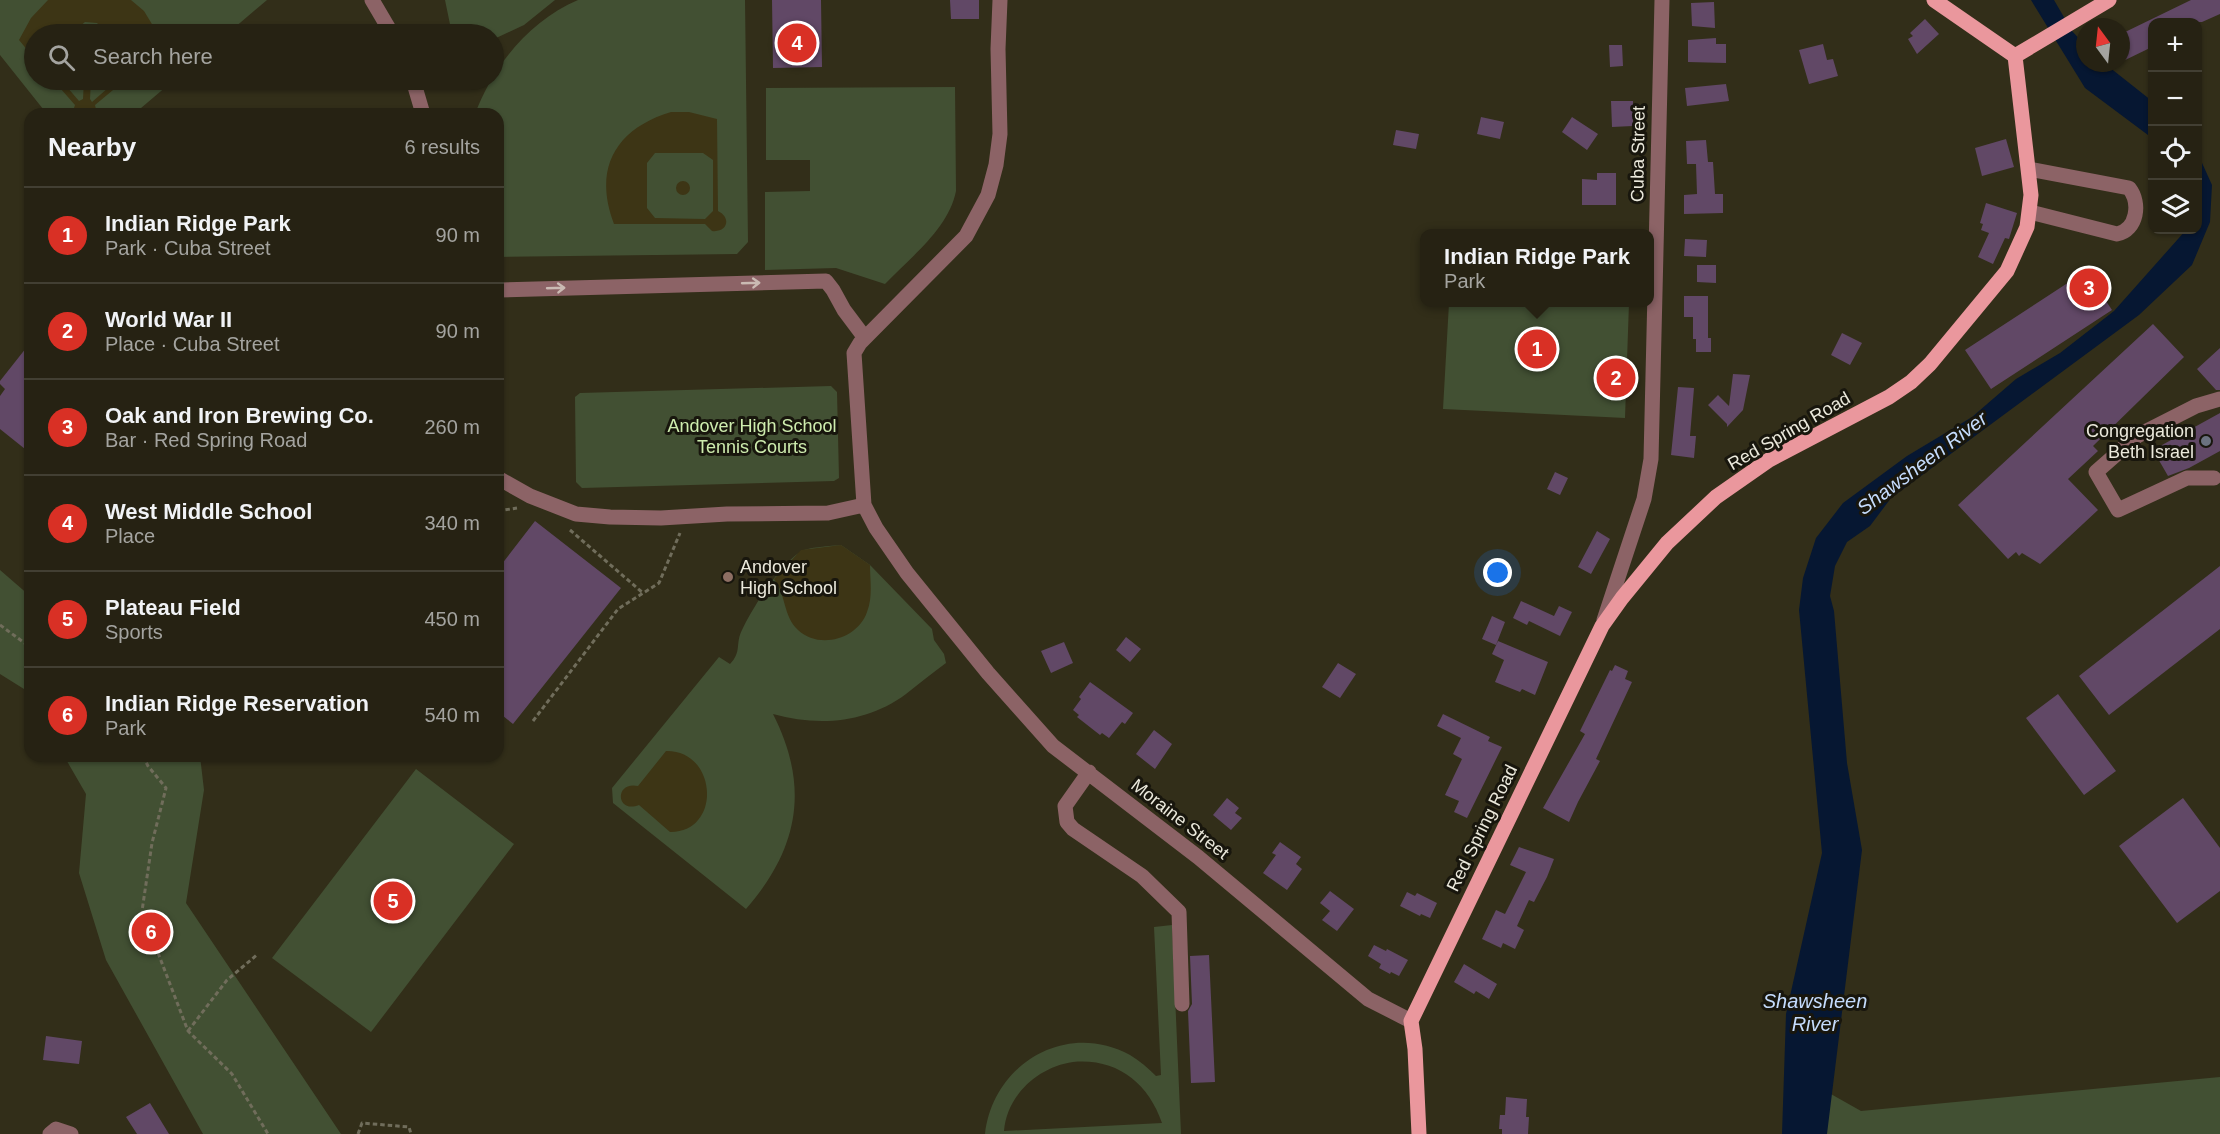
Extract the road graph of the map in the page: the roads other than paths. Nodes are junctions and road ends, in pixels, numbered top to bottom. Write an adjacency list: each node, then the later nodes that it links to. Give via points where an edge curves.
1 (372, 0): 6 (street)
2 (1000, 0): 15 (street, via 1000,134 988,195 966,236)
3 (1662, 0): 13 (street, Cuba Street)
4 (1934, 0): 7 (main road)
5 (2109, 0): 7 (main road)
6 (386, 24)
7 (2015, 56): 10 (main road, Red Spring Road)
8 (416, 90): 9 (street)
9 (421, 108)
10 (2029, 169): 11 (main road, Red Spring Road); 11 (street, via 2129,188 2136,203 2133,226 2117,234)
11 (2030, 212): 20 (main road, Red Spring Road, via 2007,271 1921,373 1888,397 1769,460 1716,497 1667,543)
12 (504, 290): 15 (street, one-way to 15, via 826,281)
13 (1654, 306)
14 (1654, 307): 20 (street, Cuba Street, via 1650,459 1644,499)
15 (865, 338): 19 (street, via 853,359)
16 (2220, 399): 17 (street, via 2196,406 2137,436 2096,472 2118,510 2187,478)
17 (2214, 478)
18 (504, 483): 19 (street, via 576,514 610,517 828,513)
19 (864, 505): 21 (street, Moraine Street, via 907,573 947,622 1053,746)
20 (1602, 626): 23 (main road, Red Spring Road)
21 (1089, 772): 22 (street, via 1065,806 1067,822 1142,876 1179,912); 23 (street, Moraine Street, via 1368,999)
22 (1182, 1004)
23 (1411, 1021): 26 (main road)
24 (50, 1134): 25 (street, via 56,1129)
25 (71, 1134)
26 (1419, 1134)

